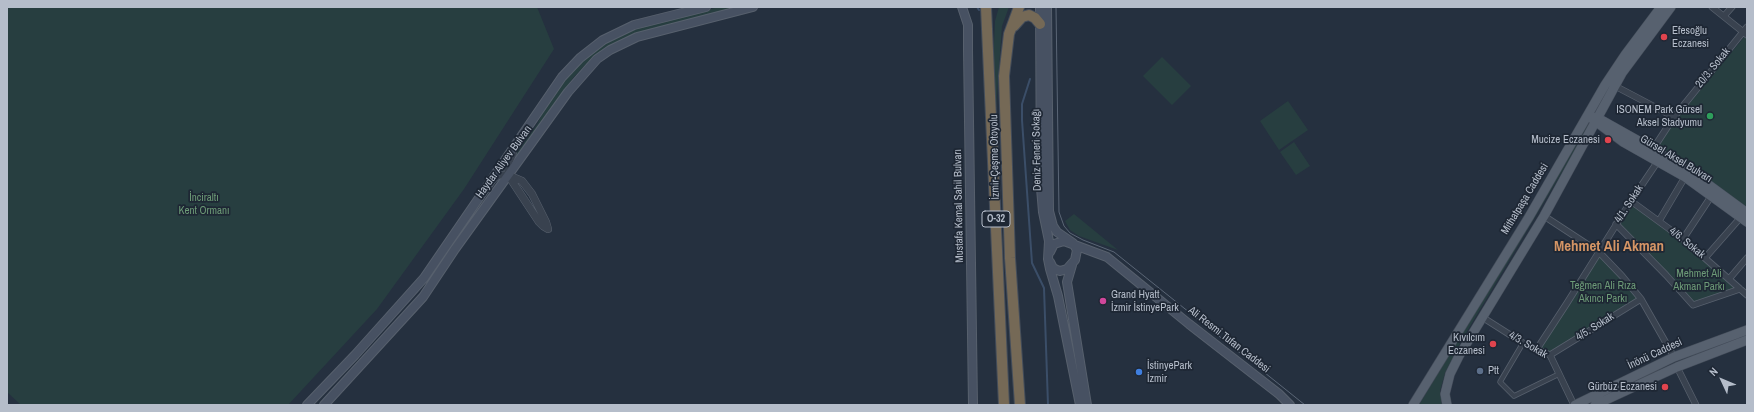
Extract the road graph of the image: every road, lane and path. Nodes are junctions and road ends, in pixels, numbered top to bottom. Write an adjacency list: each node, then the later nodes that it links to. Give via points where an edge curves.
1 (706, 7): 20 (main road, Haydar Aliyev Bulvarı, via 634,25 603,40 580,58 562,77)
2 (754, 7): 25 (main road, Haydar Aliyev Bulvarı, via 637,37 610,50 585,71)
3 (962, 7): 58 (main road, Mustafa Kemal Sahil Bulvarı, via 968,31)
4 (986, 7): 17 (highway)
5 (994, 7): 17 (highway)
6 (1013, 7): 18 (highway, via 1009,20)
7 (1019, 7): 18 (highway, İzmir-Çeşme Otoyolu / O-32)
8 (1040, 7): 15 (main road)
9 (1047, 7): 15 (main road)
10 (1661, 7): 22 (main road, Mithatpaşa Caddesi, via 1605,85)
11 (1671, 7): 19 (main road, Mithatpaşa Caddesi, via 1638,49)
12 (1712, 7): 14 (street)
13 (1732, 7): 14 (street)
14 (1724, 16): 16 (street)
15 (1044, 23): 18 (highway, via 1032,16 1025,16 1017,21); 36 (main road, Deniz Feneri Sokağı, via 1049,211 1057,232); 41 (main road, Deniz Feneri Sokağı, via 1041,188 1049,241)
16 (1746, 32): 21 (street, 20/3. Sokak)
17 (988, 33): 59 (highway, İzmir-Çeşme Otoyolu / O-32)
18 (1009, 34): 60 (highway, İzmir-Çeşme Otoyolu / O-32, via 1004,76 1010,258)
19 (1615, 86): 21 (street); 22 (main road, Mithatpaşa Caddesi)
20 (537, 114): 25 (street, via 509,162); 27 (main road, Haydar Aliyev Bulvarı)
21 (1674, 117): 23 (street, 20/3. Sokak)
22 (1593, 118): 23 (main road, Gürsel Aksel Bulvarı); 24 (main road, Gürsel Aksel Bulvarı, via 1623,142); 30 (main road, Mithatpaşa Caddesi); 64 (main road, Mithatpaşa Caddesi)
23 (1654, 149): 24 (main road); 31 (main road, Gürsel Aksel Bulvarı, via 1698,177)
24 (1658, 161): 26 (main road, Gürsel Aksel Bulvarı); 29 (street, 4/1. Sokak)
25 (508, 175): 25 (street, via 539,222 548,229 527,187 522,181); 27 (street, via 499,175); 37 (main road, Haydar Aliyev Bulvarı)
26 (1685, 177): 28 (main road, Gürsel Aksel Bulvarı); 32 (street)
27 (491, 180): 35 (main road, Haydar Aliyev Bulvarı)
28 (1712, 195): 31 (main road, Gürsel Aksel Bulvarı); 34 (street)
29 (1631, 201): 32 (street, 4/6. Sokak); 33 (street, 4/1. Sokak)
30 (1544, 216): 38 (street); 47 (main road, Mithatpaşa Caddesi)
31 (1745, 217): 39 (street)
32 (1659, 221): 34 (street, 4/6. Sokak)
33 (1616, 224): 38 (street, 4/1. Sokak); 44 (street, via 1693,305)
34 (1683, 239): 39 (street, 4/6. Sokak)
35 (447, 243): 37 (main road); 56 (main road, Haydar Aliyev Bulvarı, via 424,278)
36 (1073, 243): 41 (main road, via 1064,240 1058,242 1051,248); 42 (main road, via 1077,255); 63 (main road, Ali Resmi Tufan Caddesi, via 1107,257)
37 (455, 249): 57 (main road, Haydar Aliyev Bulvarı, via 423,297)
38 (1599, 252): 46 (street); 51 (street, 4/1. Sokak)
39 (1705, 258): 43 (street, 4/6. Sokak)
40 (1747, 258): 43 (street)
41 (1048, 259): 42 (main road, via 1057,270 1064,270); 61 (main road, Deniz Feneri Sokağı)
42 (1072, 265): 62 (main road, via 1067,282)
43 (1729, 278): 44 (street, 4/6. Sokak)
44 (1740, 289): 45 (street, 4/6. Sokak)
45 (1747, 295)
46 (1642, 299): 52 (street, 4/5. Sokak); 53 (street)
47 (1482, 317): 50 (street, 4/3. Sokak); 65 (main road, Mithatpaşa Caddesi, via 1450,374 1445,394)
48 (1747, 330): 53 (main road, İnönü Caddesi)
49 (1747, 340): 54 (main road, İnönü Caddesi)
50 (1523, 343): 51 (street, 4/3. Sokak); 55 (street, via 1500,382 1514,396)
51 (1537, 349): 52 (street, 4/3. Sokak)
52 (1550, 355): 55 (street, 4/3. Sokak)
53 (1674, 357): 66 (main road, İnönü Caddesi)
54 (1677, 367): 67 (main road, İnönü Caddesi); 68 (street)
55 (1560, 374): 66 (street, 4/3. Sokak)
56 (307, 405)
57 (324, 405)
58 (973, 405)
59 (1004, 405)
60 (1020, 405)
61 (1080, 405)
62 (1088, 405)
63 (1290, 405)
64 (1413, 405)
65 (1447, 405)
66 (1575, 405)
67 (1595, 405)
68 (1696, 405)

